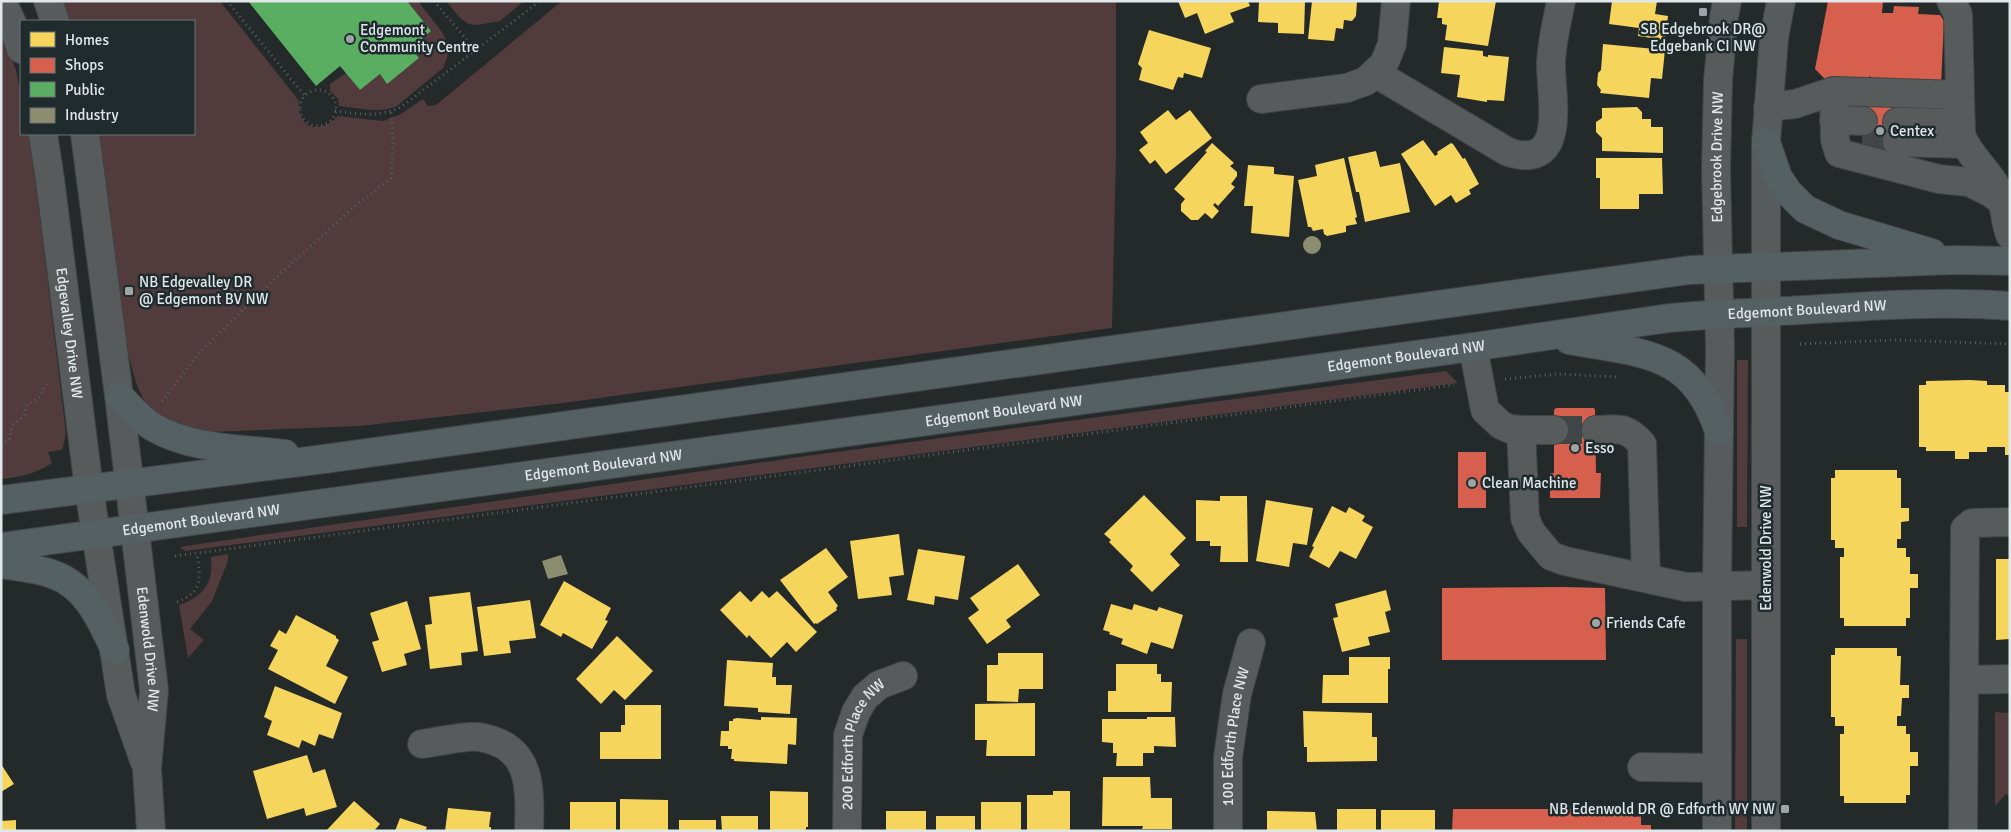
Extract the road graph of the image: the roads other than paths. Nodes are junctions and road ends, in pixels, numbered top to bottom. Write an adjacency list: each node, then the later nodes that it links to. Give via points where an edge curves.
1 (2, 1): 9 (street)
2 (48, 1): 8 (street)
3 (1396, 1): 10 (street, via 1392,44 1384,64)
4 (1561, 1): 10 (street, via 1551,63 1553,131 1548,143 1530,155 1508,152)
5 (1727, 1): 27 (street, Edgebrook Drive NW, via 1718,80 1716,159)
6 (1781, 1): 14 (street)
7 (1951, 1): 12 (street, via 1958,14)
8 (55, 20)
9 (20, 46)
10 (1376, 73): 13 (street, via 1366,81 1347,88)
11 (1834, 91): 12 (street); 14 (street, via 1795,104); 15 (street)
12 (1960, 95): 18 (street)
13 (1261, 99)
14 (1768, 106): 21 (street)
15 (1834, 130): 16 (street); 22 (street, via 1839,153 1939,179 1969,182)
16 (1863, 131)
17 (1897, 132): 18 (street)
18 (1963, 134): 22 (street)
19 (42, 135): 40 (street, Edgevalley Drive NW)
20 (85, 135): 33 (street)
21 (1766, 142): 24 (main road, via 1778,176 1805,209 1839,225); 26 (street)
22 (2004, 203): 23 (street)
23 (2010, 235)
24 (1955, 260): 25 (main road); 26 (main road)
25 (2010, 261)
26 (1766, 266): 27 (main road); 29 (street, Edenwold Drive NW)
27 (1720, 270): 30 (street, Edgebrook Drive NW); 38 (main road, via 1690,270)
28 (2010, 306): 29 (main road, Edgemont Boulevard NW, via 1888,304)
29 (1766, 312): 30 (main road, Edgemont Boulevard NW); 49 (street, Edenwold Drive NW)
30 (1720, 314): 31 (main road, Edgemont Boulevard NW, via 1662,319); 37 (street)
31 (1550, 337): 32 (main road, Edgemont Boulevard NW); 37 (main road, via 1647,355 1672,364 1704,397)
32 (1473, 347): 34 (street, via 1485,410 1501,425); 43 (main road, Edgemont Boulevard NW)
33 (119, 396): 38 (main road, via 153,428 181,439); 39 (street)
34 (1520, 430): 35 (street); 47 (street, via 1525,518 1531,532 1551,556)
35 (1554, 430)
36 (1596, 430): 47 (street, via 1624,429 1642,444)
37 (1719, 432): 48 (street)
38 (324, 459): 39 (main road)
39 (129, 485): 40 (main road); 43 (street)
40 (89, 489): 41 (main road); 44 (street, Edgevalley Drive NW)
41 (1, 500)
42 (2010, 522): 54 (street, via 1970,523 1965,529)
43 (134, 529): 44 (main road, Edgemont Boulevard NW); 58 (street, Edenwold Drive NW, via 154,690)
44 (96, 534): 45 (main road, Edgemont Boulevard NW); 51 (street, Edenwold Drive NW)
45 (1, 547)
46 (1, 564): 51 (main road, via 52,574 71,584 99,616)
47 (1646, 578): 48 (street, via 1686,587)
48 (1716, 585): 49 (street); 57 (street)
49 (1766, 585): 64 (street, Edenwold Drive NW)
50 (1251, 643): 62 (street, 100 Edforth Place NW, via 1237,694 1228,757)
51 (116, 650): 58 (street, Edenwold Drive NW, via 121,695)
52 (903, 676): 61 (street, 200 Edforth Place NW, via 879,685 865,697 848,734)
53 (2010, 679): 54 (street)
54 (1965, 680): 65 (street)
55 (422, 744): 60 (street, via 478,737 502,744 519,759 528,777)
56 (1642, 767): 57 (street)
57 (1717, 768): 63 (street)
58 (147, 769): 59 (street, Edenwold Drive NW)
59 (151, 831)
60 (529, 831)
61 (848, 831)
62 (1228, 831)
63 (1717, 831)
64 (1766, 831)
65 (1963, 831)

